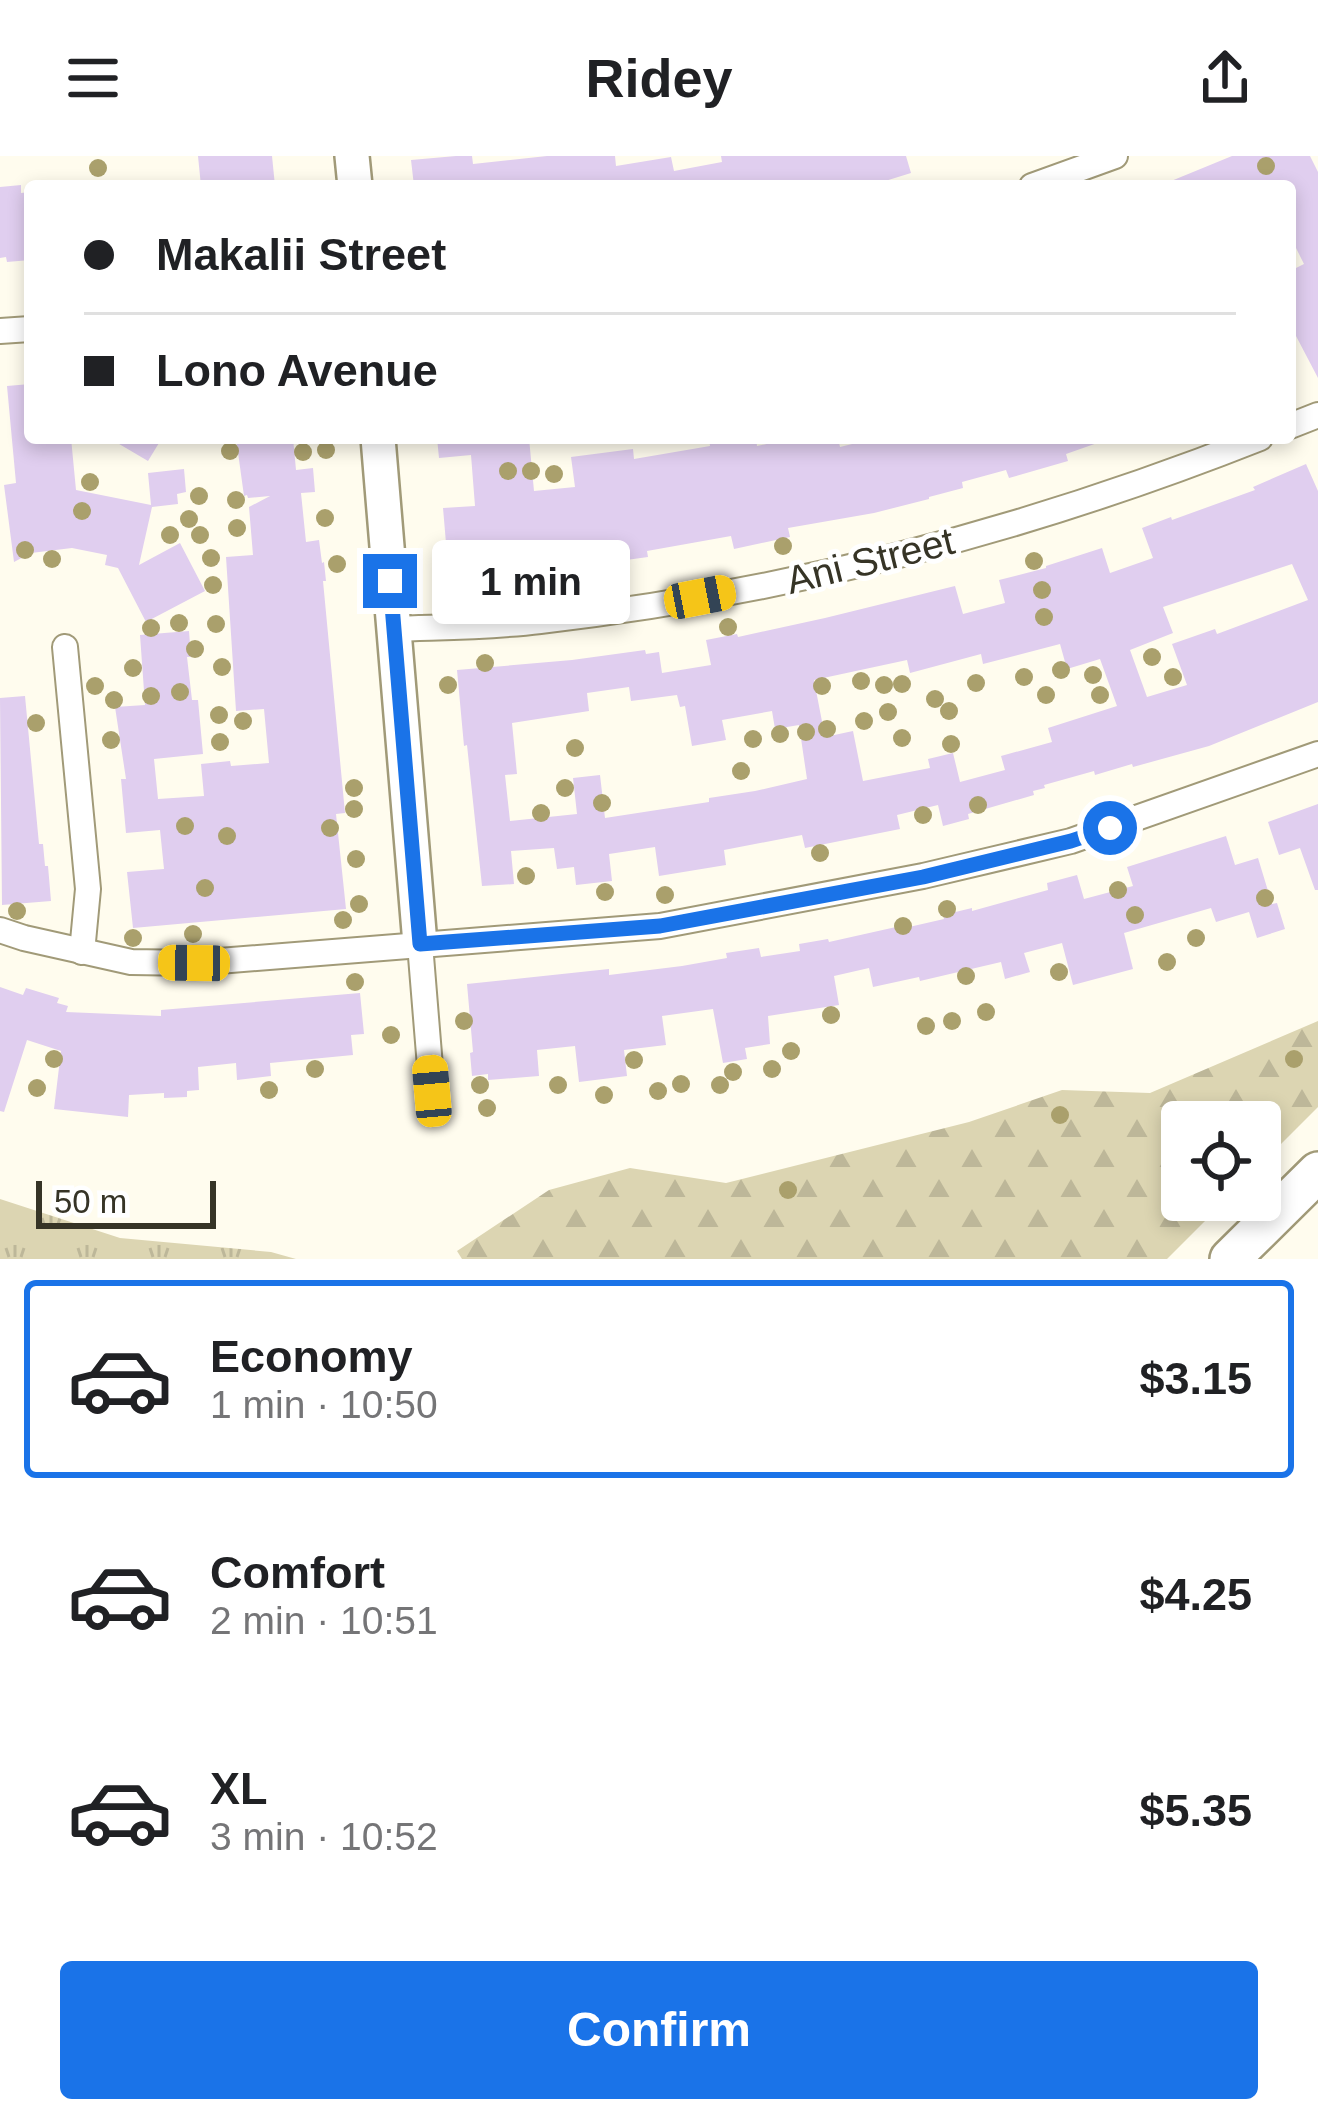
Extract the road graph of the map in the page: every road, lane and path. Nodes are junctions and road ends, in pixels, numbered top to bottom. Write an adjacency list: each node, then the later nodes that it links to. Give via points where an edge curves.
1 (1115, 156): 2 (street)
2 (1049, 180)
3 (379, 444): 5 (street)
4 (1244, 444): 5 (street, Ani Street, via 1108,496 773,584 536,622)
5 (394, 629): 9 (street)
6 (65, 647): 10 (street, via 88,889)
7 (1318, 754): 9 (street, via 1071,841 923,877 660,926)
8 (0, 930): 10 (street)
9 (420, 944): 10 (street, via 194,963); 11 (street)
10 (82, 952)
11 (432, 1091)
12 (1318, 1172): 13 (main road)
13 (1230, 1259)

